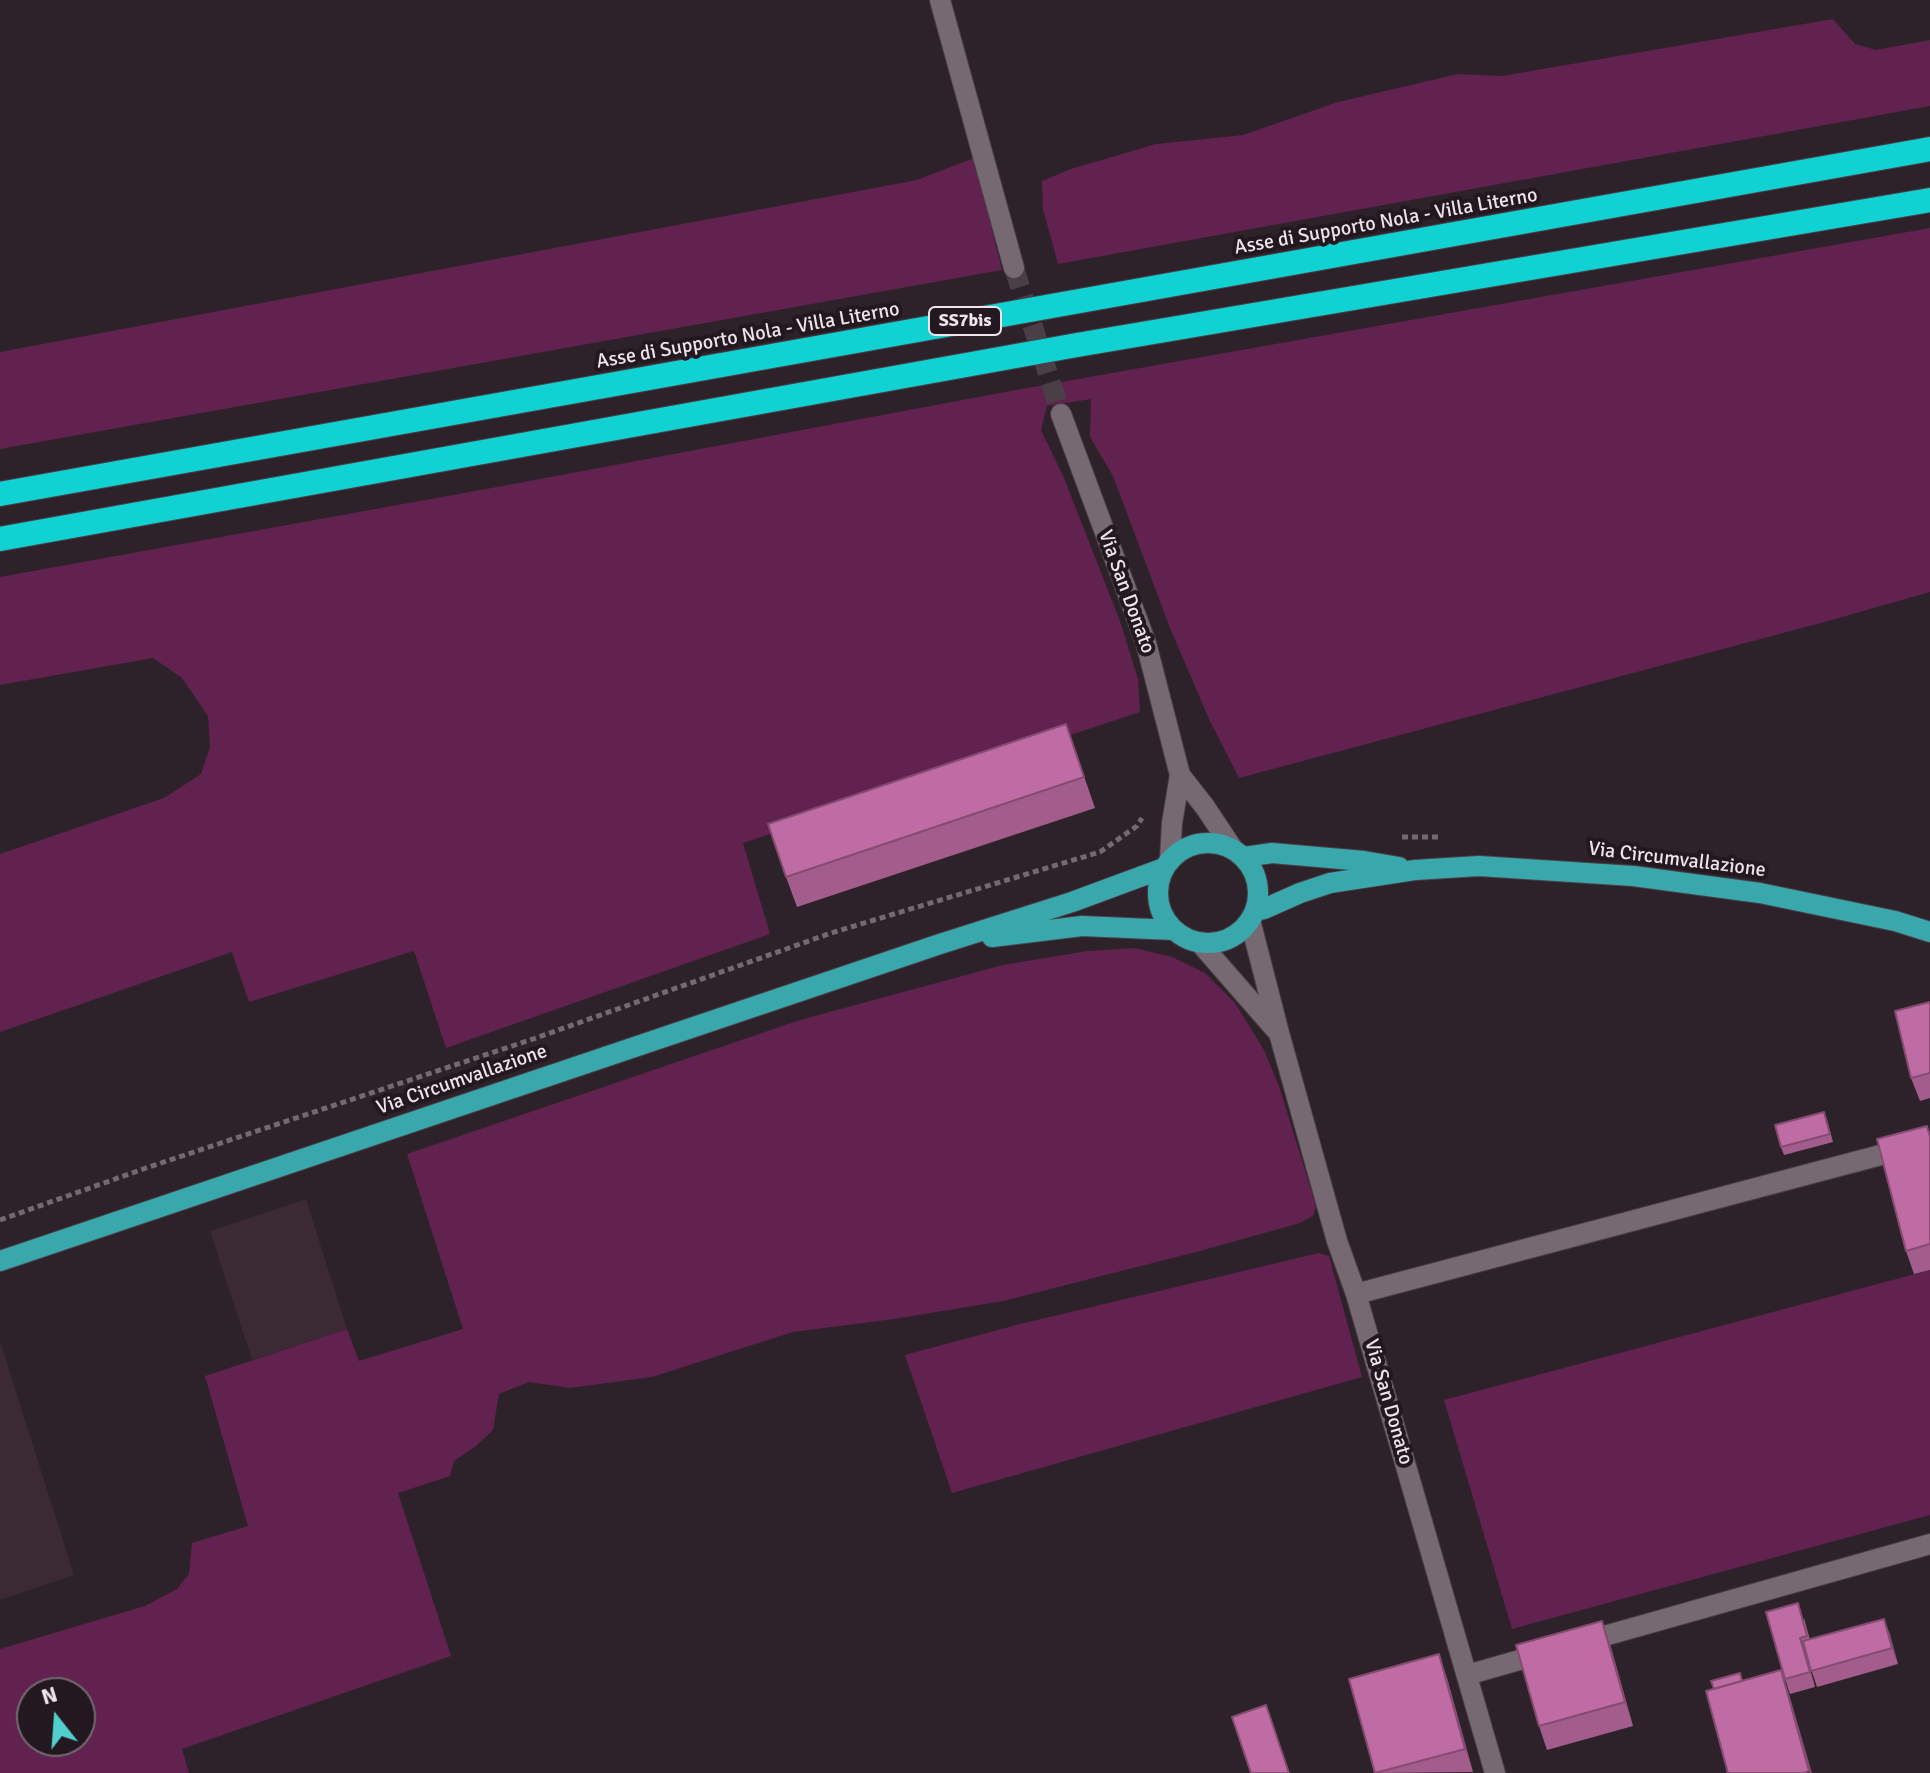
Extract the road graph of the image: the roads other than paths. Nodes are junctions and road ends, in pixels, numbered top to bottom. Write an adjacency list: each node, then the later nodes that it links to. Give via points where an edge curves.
1 (940, 0): 4 (street)
2 (1930, 149): 6 (highway, Asse di Supporto Nola - Villa Literno / SS7bis)
3 (1930, 200): 7 (highway, SS7bis, via 1077,345)
4 (1014, 268)
5 (1061, 414): 8 (street, Via San Donato, via 1146,643)
6 (0, 494)
7 (0, 539)
8 (1180, 775): 9 (street, Via San Donato); 10 (street, Via San Donato)
9 (1238, 853): 10 (main road, via 1218,843 1202,843 1187,847); 11 (main road, via 1364,861); 12 (main road, via 1258,883)
10 (1167, 864): 13 (main road, via 1158,884 1158,901); 16 (main road, via 1072,902)
11 (1415, 870): 12 (main road, via 1330,883); 14 (main road, Via Circumvallazione, via 1479,866 1633,876 1760,893)
12 (1253, 916): 15 (main road, via 1228,939); 17 (street, Via San Donato)
13 (1174, 930): 15 (main road); 16 (main road, via 1082,926)
14 (1930, 932)
15 (1200, 943): 17 (street)
16 (940, 944): 19 (main road, Via Circumvallazione)
17 (1279, 1033): 20 (street, Via San Donato)
18 (1930, 1142): 20 (street)
19 (0, 1261)
20 (1356, 1294): 22 (street, Via San Donato)
21 (1930, 1544): 22 (street)
22 (1467, 1675): 23 (street, Via San Donato)
23 (1495, 1773)

